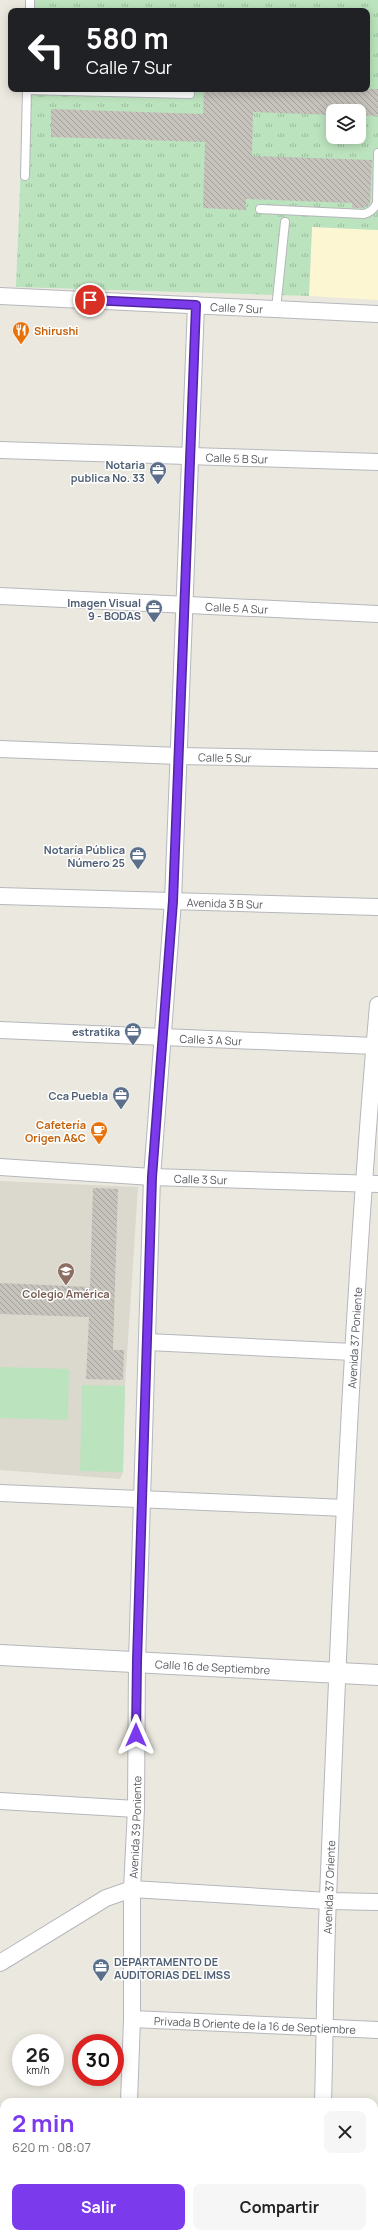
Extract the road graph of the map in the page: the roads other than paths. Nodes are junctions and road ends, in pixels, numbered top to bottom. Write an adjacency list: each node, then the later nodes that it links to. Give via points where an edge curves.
1 (27, 92): 5 (lane)
2 (108, 92): 3 (lane)
3 (190, 94)
4 (378, 153): 6 (lane, via 376,203 370,212 364,214)
5 (25, 176)
6 (260, 209)
7 (285, 222): 10 (lane)
8 (0, 296): 9 (street, Calle 7 Sur)
9 (196, 305): 10 (street, Calle 7 Sur); 13 (street, Avenida 39 Poniente)
10 (276, 309): 11 (street, Calle 7 Sur)
11 (378, 314)
12 (0, 450): 13 (street, Calle 5 B Sur)
13 (190, 458): 14 (street, Calle 5 B Sur); 16 (street, Avenida 39 Poniente)
14 (378, 462)
15 (0, 596): 16 (street, Calle 5 A Sur)
16 (183, 604): 17 (street, Calle 5 A Sur); 19 (street, Avenida 39 Poniente)
17 (378, 614)
18 (0, 749): 19 (street, Calle 5 Sur)
19 (179, 756): 20 (street, Calle 5 Sur); 22 (street, Avenida 39 Poniente)
20 (378, 760)
21 (0, 896): 22 (street, Avenida 3 B Sur)
22 (173, 901): 23 (street, Avenida 3 B Sur); 26 (street, Avenida 39 Poniente)
23 (378, 907)
24 (378, 1005): 27 (street, Avenida 37 Poniente)
25 (0, 1030): 26 (street, Calle 3 A Sur)
26 (163, 1036): 27 (street, Calle 3 A Sur); 29 (street, Avenida 39 Poniente)
27 (374, 1046): 30 (street, Avenida 37 Poniente)
28 (0, 1167): 29 (street, Calle 3 Sur)
29 (152, 1177): 30 (street, Calle 3 Sur); 31 (street, Avenida 39 Poniente)
30 (370, 1183): 32 (street, Avenida 37 Poniente)
31 (148, 1342): 32 (street); 34 (street, Avenida 39 Poniente)
32 (353, 1352): 35 (street, Avenida 37 Poniente)
33 (0, 1493): 34 (street)
34 (142, 1499): 35 (street); 37 (street, Avenida 39 Poniente)
35 (345, 1508): 38 (street, Avenida 37 Poniente)
36 (0, 1656): 37 (street, Calle 16 de Septiembre)
37 (137, 1661): 38 (street, Calle 16 de Septiembre); 41 (street, Avenida 39 Poniente)
38 (338, 1672): 39 (street, Calle 16 de Septiembre); 43 (street, Avenida 37 Oriente)
39 (378, 1675)
40 (0, 1800): 41 (street)
41 (136, 1809): 42 (street, Avenida 39 Poniente)
42 (132, 1889): 43 (street); 45 (street, via 106,1898); 46 (street, Avenida 39 Poniente)
43 (328, 1901): 44 (street); 47 (street, Avenida 37 Oriente)
44 (378, 1902)
45 (0, 1963)
46 (132, 2019): 47 (street, Privada B Oriente de la 16 de Septiembre); 49 (street, Avenida 39 Poniente)
47 (326, 2028): 48 (street, Privada B Oriente de la 16 de Septiembre); 50 (street, Avenida 37 Oriente)
48 (378, 2030)
49 (129, 2098)
50 (323, 2098)

